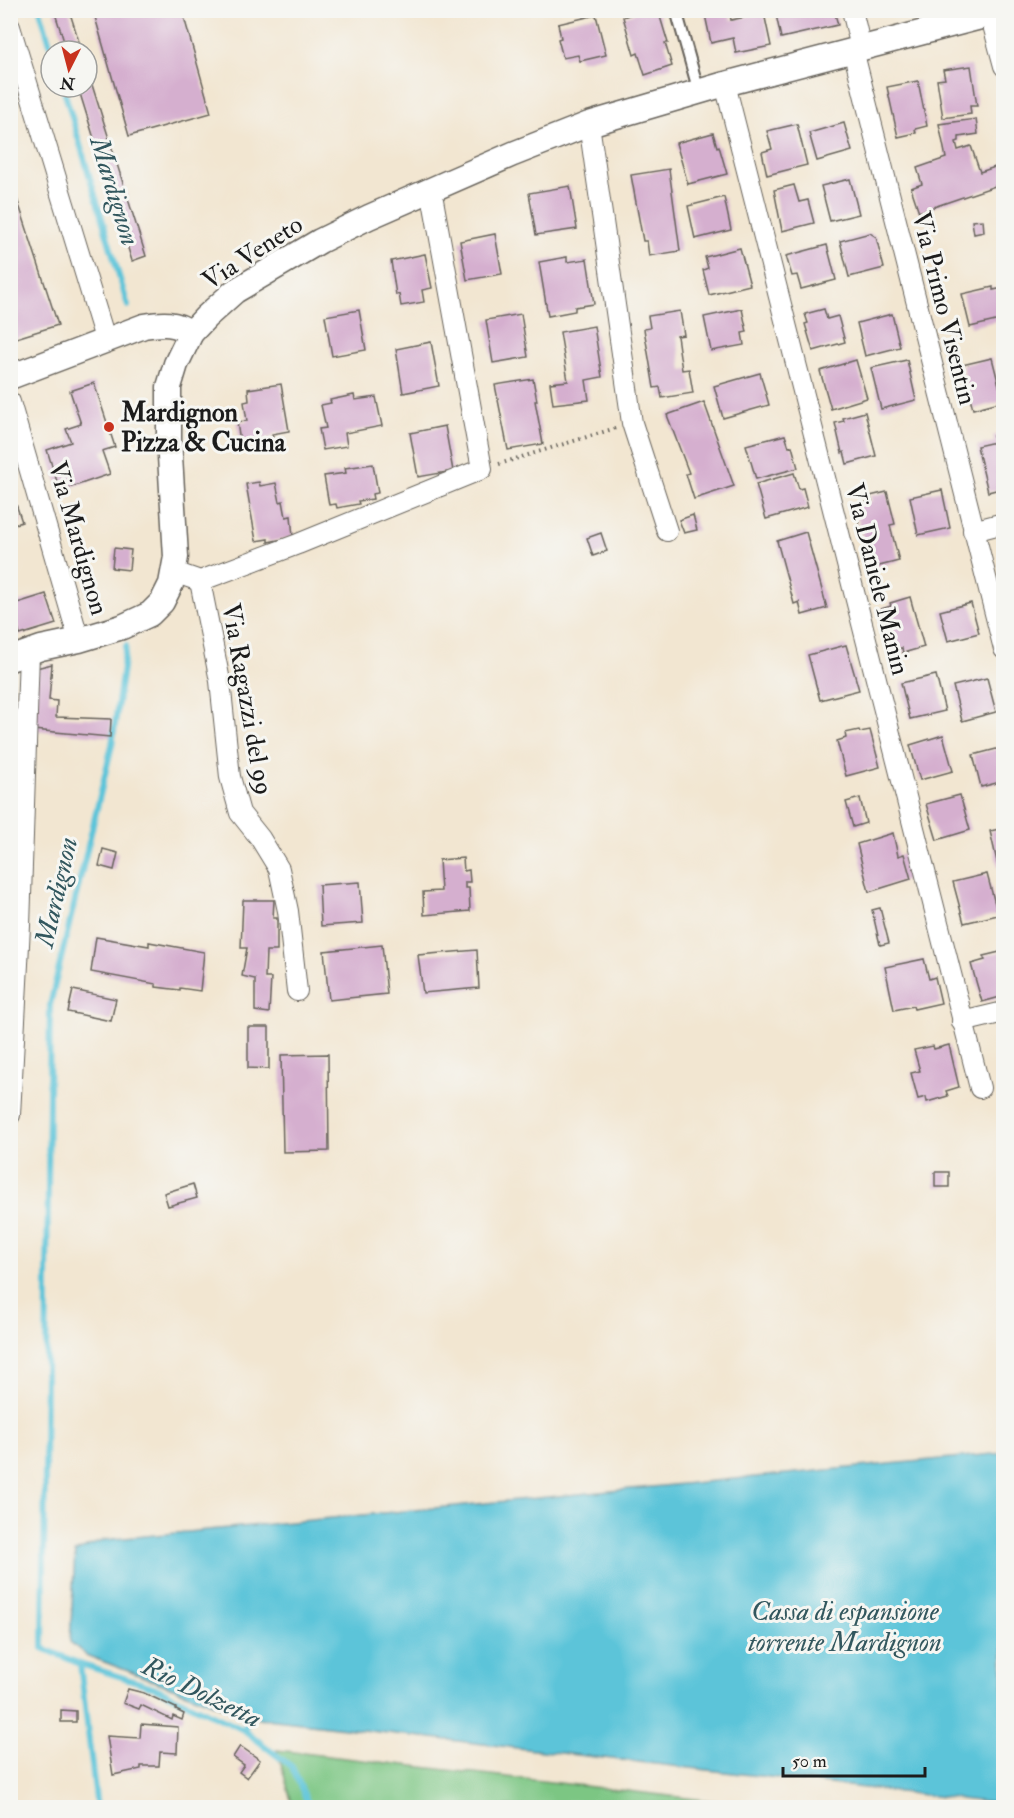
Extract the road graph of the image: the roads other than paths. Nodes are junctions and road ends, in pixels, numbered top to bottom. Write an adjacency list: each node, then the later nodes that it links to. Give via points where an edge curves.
1 (676, 10): 9 (lane)
2 (852, 10): 6 (street)
3 (997, 13): 4 (street, Via Veneto); 7 (street, Via Veneto)
4 (955, 17): 6 (street, Via Veneto)
5 (10, 27): 13 (street)
6 (857, 49): 8 (street, Via Veneto); 18 (street, Via Primo Visentin)
7 (1004, 66)
8 (724, 84): 9 (street, Via Veneto); 27 (street, Via Daniele Manin)
9 (699, 92): 10 (street, Via Veneto)
10 (589, 124): 11 (street, Via Veneto); 17 (street, via 632,423)
11 (431, 189): 12 (street, Via Veneto, via 320,241 235,291); 20 (street, Via Ragazzi del 99, via 482,469)
12 (191, 333): 13 (street, via 181,326 164,323); 19 (street, Via Veneto, via 169,387)
13 (106, 342): 14 (street)
14 (10, 377)
15 (10, 402): 21 (street, Via Mardignon)
16 (1004, 523): 18 (street)
17 (667, 531)
18 (973, 531): 22 (street, Via Primo Visentin)
19 (174, 572): 20 (street, Via Ragazzi del 99); 21 (street, Via Veneto, via 162,602 150,614)
20 (200, 581): 25 (street, Via Ragazzi del 99, via 220,681 230,777 240,813 279,868)
21 (79, 640): 23 (street, Via Mardignon)
22 (1004, 649)
23 (20, 656): 24 (street, Via Mardignon)
24 (15, 927): 29 (street, Via Mardignon)
25 (297, 991)
26 (1004, 1012): 27 (street)
27 (962, 1022): 28 (street, Via Daniele Manin)
28 (980, 1088)
29 (10, 1115)

